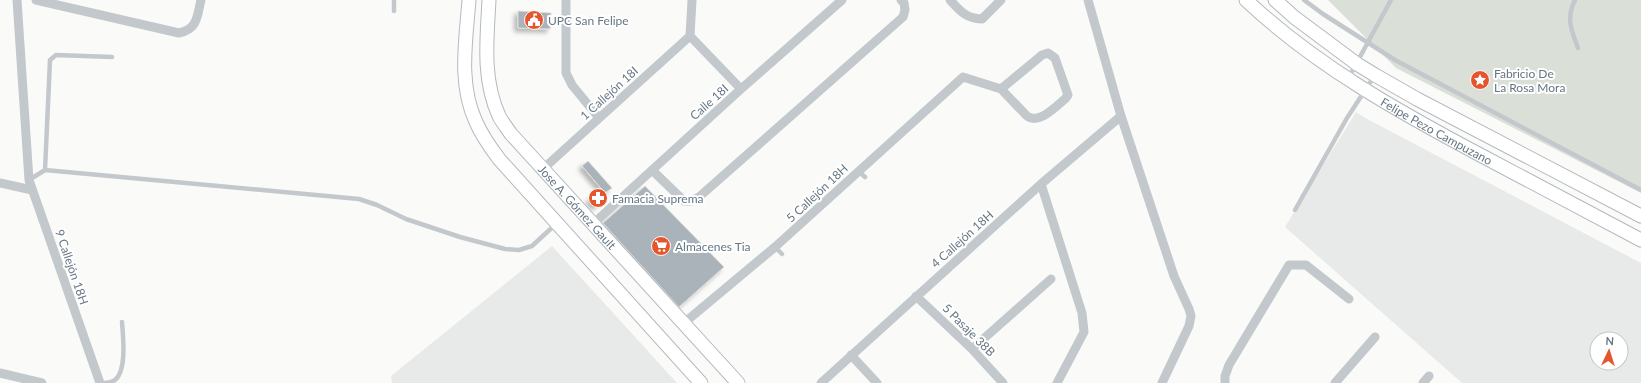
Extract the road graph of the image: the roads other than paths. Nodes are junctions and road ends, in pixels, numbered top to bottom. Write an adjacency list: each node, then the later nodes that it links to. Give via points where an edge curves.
1 (17, 0): 37 (street, 9 Callejón 18H)
2 (36, 0): 3 (street, via 179,33 187,31 195,24)
3 (200, 0)
4 (394, 0): 19 (lane)
5 (468, 0): 44 (main road, via 465,82 475,122 499,159)
6 (489, 0): 32 (main road, Jose A. Gómez Gault, via 486,52 487,80 492,100 511,134)
7 (566, 0): 31 (street, via 566,72 572,85)
8 (692, 0): 20 (street)
9 (842, 0): 27 (street, Calle 18I)
10 (901, 0): 34 (street, via 904,3 902,17 699,196 691,201 684,201)
11 (950, 0): 12 (street, via 963,13 972,18 982,19)
12 (1001, 0)
13 (1088, 0): 30 (street)
14 (1246, 0): 26 (main road, Felipe Pezo Campuzano)
15 (1275, 0): 24 (main road, Felipe Pezo Campuzano)
16 (1304, 0): 21 (lane)
17 (1391, 0): 21 (lane)
18 (1575, 0): 22 (lane, via 1571,9 1570,29)
19 (394, 11)
20 (690, 36): 27 (street); 31 (street, 1 Callejón 18I)
21 (1368, 44): 24 (lane); 41 (lane)
22 (1578, 48)
23 (112, 57): 33 (lane, via 56,55 50,60)
24 (1357, 64): 25 (main road, Felipe Pezo Campuzano); 26 (lane)
25 (1375, 75): 29 (lane); 43 (main road, Felipe Pezo Campuzano)
26 (1348, 79): 29 (main road, Felipe Pezo Campuzano)
27 (741, 89): 34 (street, Calle 18I)
28 (1000, 89): 28 (street, via 1027,116 1036,119 1068,95 1055,58 1048,53); 35 (street, 5 Callejón 18H, via 963,77)
29 (1366, 90): 42 (lane); 46 (main road, Felipe Pezo Campuzano, via 1416,121)
30 (1121, 116): 39 (street, 4 Callejón 18H); 66 (street, via 1174,276 1191,316 1189,326)
31 (599, 118): 32 (street, 1 Callejón 18I)
32 (544, 168): 45 (main road, Jose A. Gómez Gault)
33 (45, 170): 37 (lane); 44 (lane, via 359,200 377,205 406,220 505,249 519,250 532,246)
34 (652, 170): 45 (street, Calle 18I)
35 (858, 171): 36 (lane); 47 (street, 5 Callejón 18H)
36 (865, 178)
37 (29, 180): 40 (street, 9 Callejón 18H)
38 (0, 184): 40 (street)
39 (1041, 184): 50 (street, 4 Callejón 18H); 65 (street, via 1082,313 1084,332)
40 (32, 190): 59 (street, 9 Callejón 18H)
41 (1641, 190)
42 (1295, 210)
43 (1641, 216)
44 (557, 223): 60 (main road)
45 (594, 223): 53 (main road, Jose A. Gómez Gault)
46 (1641, 240)
47 (775, 247): 48 (lane); 53 (street, 5 Callejón 18H)
48 (782, 254)
49 (1051, 279): 55 (street)
50 (916, 296): 55 (street, 5 Pasaje 38B); 56 (street, 4 Callejón 18H)
51 (1349, 299): 67 (street, via 1306,265 1289,265 1229,365 1225,376)
52 (122, 322): 59 (lane, via 124,346 119,376 114,382)
53 (684, 323): 61 (main road, Jose A. Gómez Gault)
54 (1375, 337): 68 (street)
55 (972, 349): 64 (street, 5 Pasaje 38B)
56 (851, 355): 62 (street, 4 Callejón 18H); 63 (street)
57 (0, 373): 58 (street)
58 (42, 383)
59 (100, 383)
60 (701, 383)
61 (738, 383)
62 (821, 383)
63 (877, 383)
64 (1003, 383)
65 (1057, 383)
66 (1162, 383)
67 (1226, 383)
68 (1335, 383)

